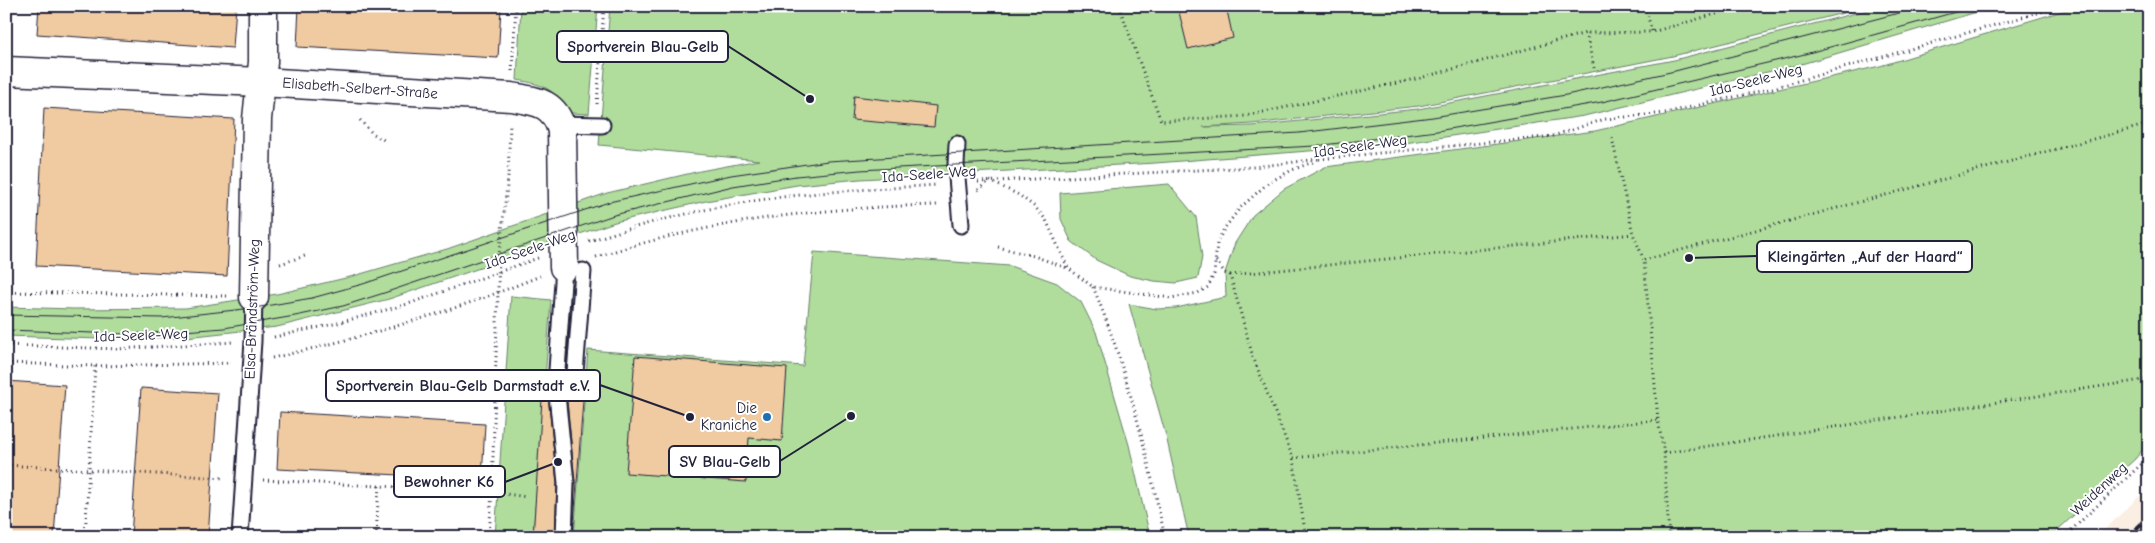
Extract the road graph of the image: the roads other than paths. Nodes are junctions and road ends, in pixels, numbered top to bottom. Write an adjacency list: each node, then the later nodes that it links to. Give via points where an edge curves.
1 (263, 6): 3 (street, Elsa-Brändström-Weg)
2 (6, 71): 3 (street, Elisabeth-Selbert-Straße)
3 (261, 82): 4 (street, Elisabeth-Selbert-Straße, via 511,97 540,102 550,108); 9 (street, Elsa-Brändström-Weg, via 257,119)
4 (560, 124): 5 (lane); 8 (street)
5 (598, 125)
6 (957, 144): 7 (lane)
7 (961, 225)
8 (570, 262): 10 (lane); 12 (lane, via 556,385 566,483)
9 (254, 297): 11 (lane, Elsa-Brändström-Weg)
10 (574, 386)
11 (240, 537)
12 (564, 537)

